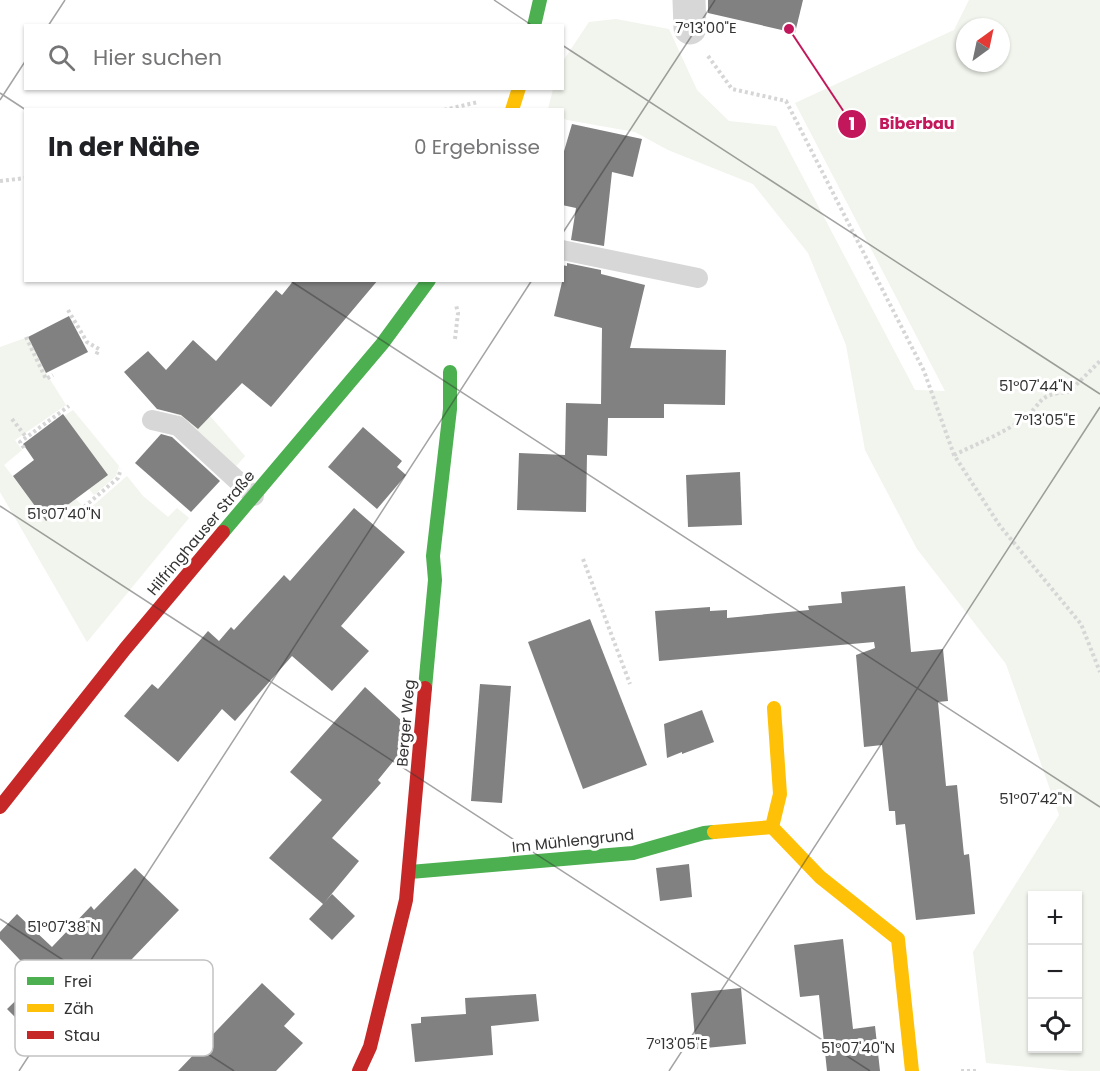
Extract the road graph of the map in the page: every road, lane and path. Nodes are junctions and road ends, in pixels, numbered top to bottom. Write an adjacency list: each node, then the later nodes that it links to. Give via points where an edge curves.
1 (540, 0): 3 (street)
2 (690, 14): 23 (path, via 706,54 732,89 786,101 924,371)
3 (534, 24)
4 (518, 90): 5 (street)
5 (513, 108)
6 (24, 178): 7 (path)
7 (0, 181)
8 (564, 250): 9 (lane)
9 (698, 278)
10 (428, 282): 25 (street, Hilfringhauser Straße, via 382,344)
11 (455, 299): 16 (path, via 458,313)
12 (68, 310): 14 (path, via 87,342 99,349)
13 (26, 336): 17 (path, via 46,379)
14 (96, 355)
15 (1100, 361): 23 (path, via 1069,392 1041,399 1024,418)
16 (450, 372): 33 (street, Berger Weg)
17 (53, 375)
18 (69, 406): 21 (path)
19 (12, 418): 21 (path)
20 (152, 420): 25 (lane, via 177,426)
21 (26, 437): 22 (path, via 20,442)
22 (24, 448)
23 (954, 455): 28 (path, via 1000,526 1081,624)
24 (121, 469): 26 (path, via 118,478)
25 (254, 496): 31 (street, Hilfringhauser Straße)
26 (84, 507)
27 (583, 559): 29 (path)
28 (1100, 672)
29 (630, 684)
30 (774, 708): 32 (street, via 780,794)
31 (0, 807)
32 (772, 827): 33 (street, Im Mühlengrund, via 704,833 633,853); 35 (street, via 820,877 898,939)
33 (410, 872): 34 (street, Berger Weg, via 398,938 370,1047)
34 (359, 1071)
35 (912, 1071)
36 (961, 1071): 37 (path)
37 (977, 1071)

